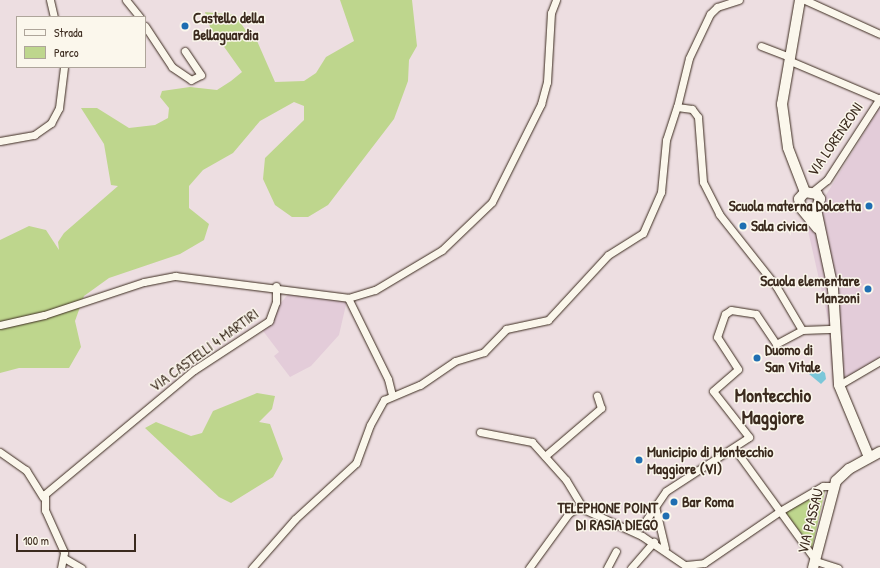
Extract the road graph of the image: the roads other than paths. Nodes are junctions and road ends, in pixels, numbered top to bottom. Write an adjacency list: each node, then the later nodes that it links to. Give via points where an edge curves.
1 (50, 0): 7 (street)
2 (126, 0): 8 (street)
3 (556, 0): 23 (street, via 551,13 547,82 541,104 492,202 442,250 375,290)
4 (739, 0): 16 (street, via 718,7 710,14 689,58)
5 (800, 0): 13 (street)
6 (805, 0): 10 (street)
7 (54, 16)
8 (139, 16)
9 (146, 28): 12 (street, via 172,67 191,80 201,75)
10 (880, 34)
11 (762, 46): 13 (street, VIA LORENZONI)
12 (185, 51)
13 (789, 58): 15 (street, VIA LORENZONI); 18 (street, via 783,83 784,128)
14 (64, 68): 17 (street, via 59,108 50,123 34,135)
15 (880, 99): 18 (street, VIA LORENZONI, via 827,180)
16 (677, 108): 26 (street, via 692,109 698,117 703,182 719,214 776,286); 29 (street, via 666,140 660,198 636,241 608,255 548,320 506,329 484,352 455,361 420,385)
17 (0, 141)
18 (809, 192): 19 (street, via 820,199); 20 (street, via 800,200)
19 (816, 210): 20 (street); 21 (street)
20 (804, 211): 21 (street)
21 (818, 231): 25 (street, via 833,289)
22 (276, 286): 23 (street); 24 (street, VIA CASTELLI 4 MARTIRI, via 175,276 144,282 44,315); 38 (street, VIA CASTELLI 4 MARTIRI, via 276,302 269,321 194,370)
23 (348, 298): 29 (street, via 388,379)
24 (0, 325)
25 (835, 329): 26 (street); 28 (street)
26 (802, 330): 32 (street, via 778,345 756,314 730,310 722,319 717,337 738,369 713,391 749,437)
27 (880, 361): 28 (street)
28 (839, 385): 36 (street)
29 (392, 395): 52 (street, via 384,400 370,425 356,463 295,519)
30 (598, 396): 35 (street, via 601,408)
31 (480, 432): 35 (street, via 532,442)
32 (734, 448): 39 (street, via 666,491); 41 (street)
33 (0, 452): 38 (street, via 26,470)
34 (880, 452): 36 (street, VIA PASSAU)
35 (545, 456): 40 (street)
36 (869, 457): 37 (street, VIA PASSAU, via 849,468)
37 (834, 486): 41 (street, via 823,486); 47 (street, VIA PASSAU)
38 (43, 497): 46 (street)
39 (654, 505): 42 (street, via 642,526); 44 (street)
40 (584, 508): 42 (street); 53 (street, via 573,508)
41 (780, 511): 47 (street); 48 (street)
42 (626, 528): 43 (street)
43 (654, 542): 44 (street); 55 (street)
44 (665, 548): 49 (street)
45 (616, 550): 54 (street)
46 (64, 558): 50 (street); 51 (street)
47 (814, 564): 56 (street, via 830,564)
48 (703, 566): 49 (street)
49 (688, 567)
50 (61, 568)
51 (81, 568)
52 (252, 568)
53 (529, 568)
54 (606, 568)
55 (631, 568)
56 (838, 568)

